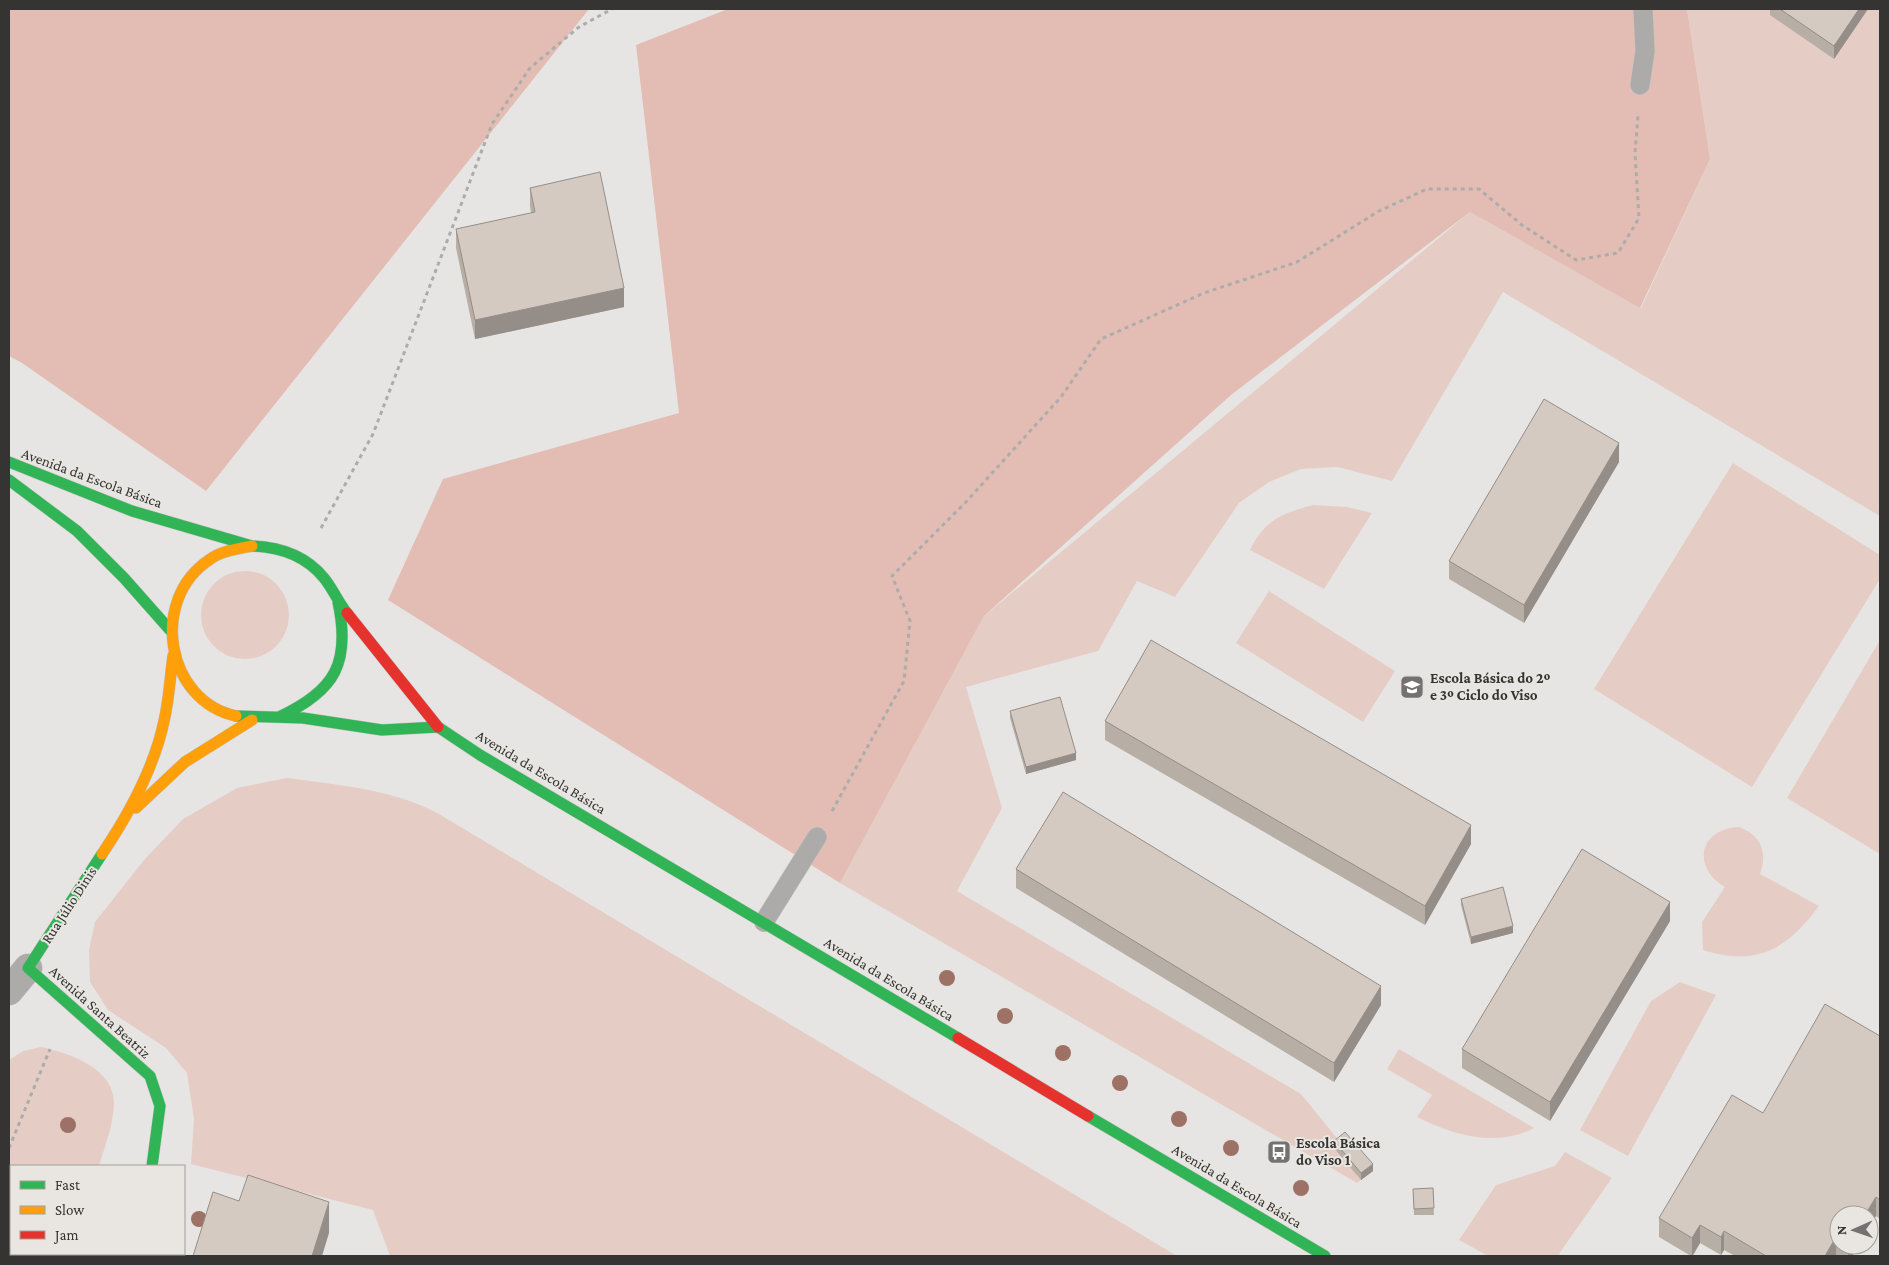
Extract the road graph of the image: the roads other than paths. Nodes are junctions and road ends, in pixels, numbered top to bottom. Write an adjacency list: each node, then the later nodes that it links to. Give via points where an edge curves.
1 (1643, 9): 2 (lane, via 1645,51)
2 (1640, 85)
3 (9, 462): 5 (street, Avenida da Escola Básica, via 132,511)
4 (9, 480): 7 (street, Avenida da Escola Básica, via 77,531)
5 (252, 546): 6 (street, Avenida da Escola Básica, via 272,546 304,559 324,578); 7 (street, Avenida da Escola Básica, via 227,551 204,563 179,597)
6 (338, 602): 9 (street, Avenida da Escola Básica, via 344,631 340,660 326,685 305,705); 11 (street, Avenida da Escola Básica)
7 (170, 630): 8 (street, Avenida da Escola Básica)
8 (174, 656): 10 (street, Avenida da Escola Básica, via 185,681 203,701 226,714); 12 (street, Rua Júlio Dinis, via 164,722)
9 (279, 716): 10 (street, Avenida da Escola Básica); 11 (street, Avenida da Escola Básica, via 375,729)
10 (252, 720): 12 (street, Rua Júlio Dinis, via 185,762)
11 (438, 727): 14 (street, Avenida da Escola Básica)
12 (126, 818): 15 (street, Rua Júlio Dinis)
13 (817, 837): 14 (lane)
14 (764, 922): 18 (street, Avenida da Escola Básica)
15 (28, 968): 16 (street, Rua Júlio Dinis); 17 (street, Avenida Santa Beatriz, via 150,1076 160,1106)
16 (9, 991)
17 (152, 1165)
18 (1324, 1256)

